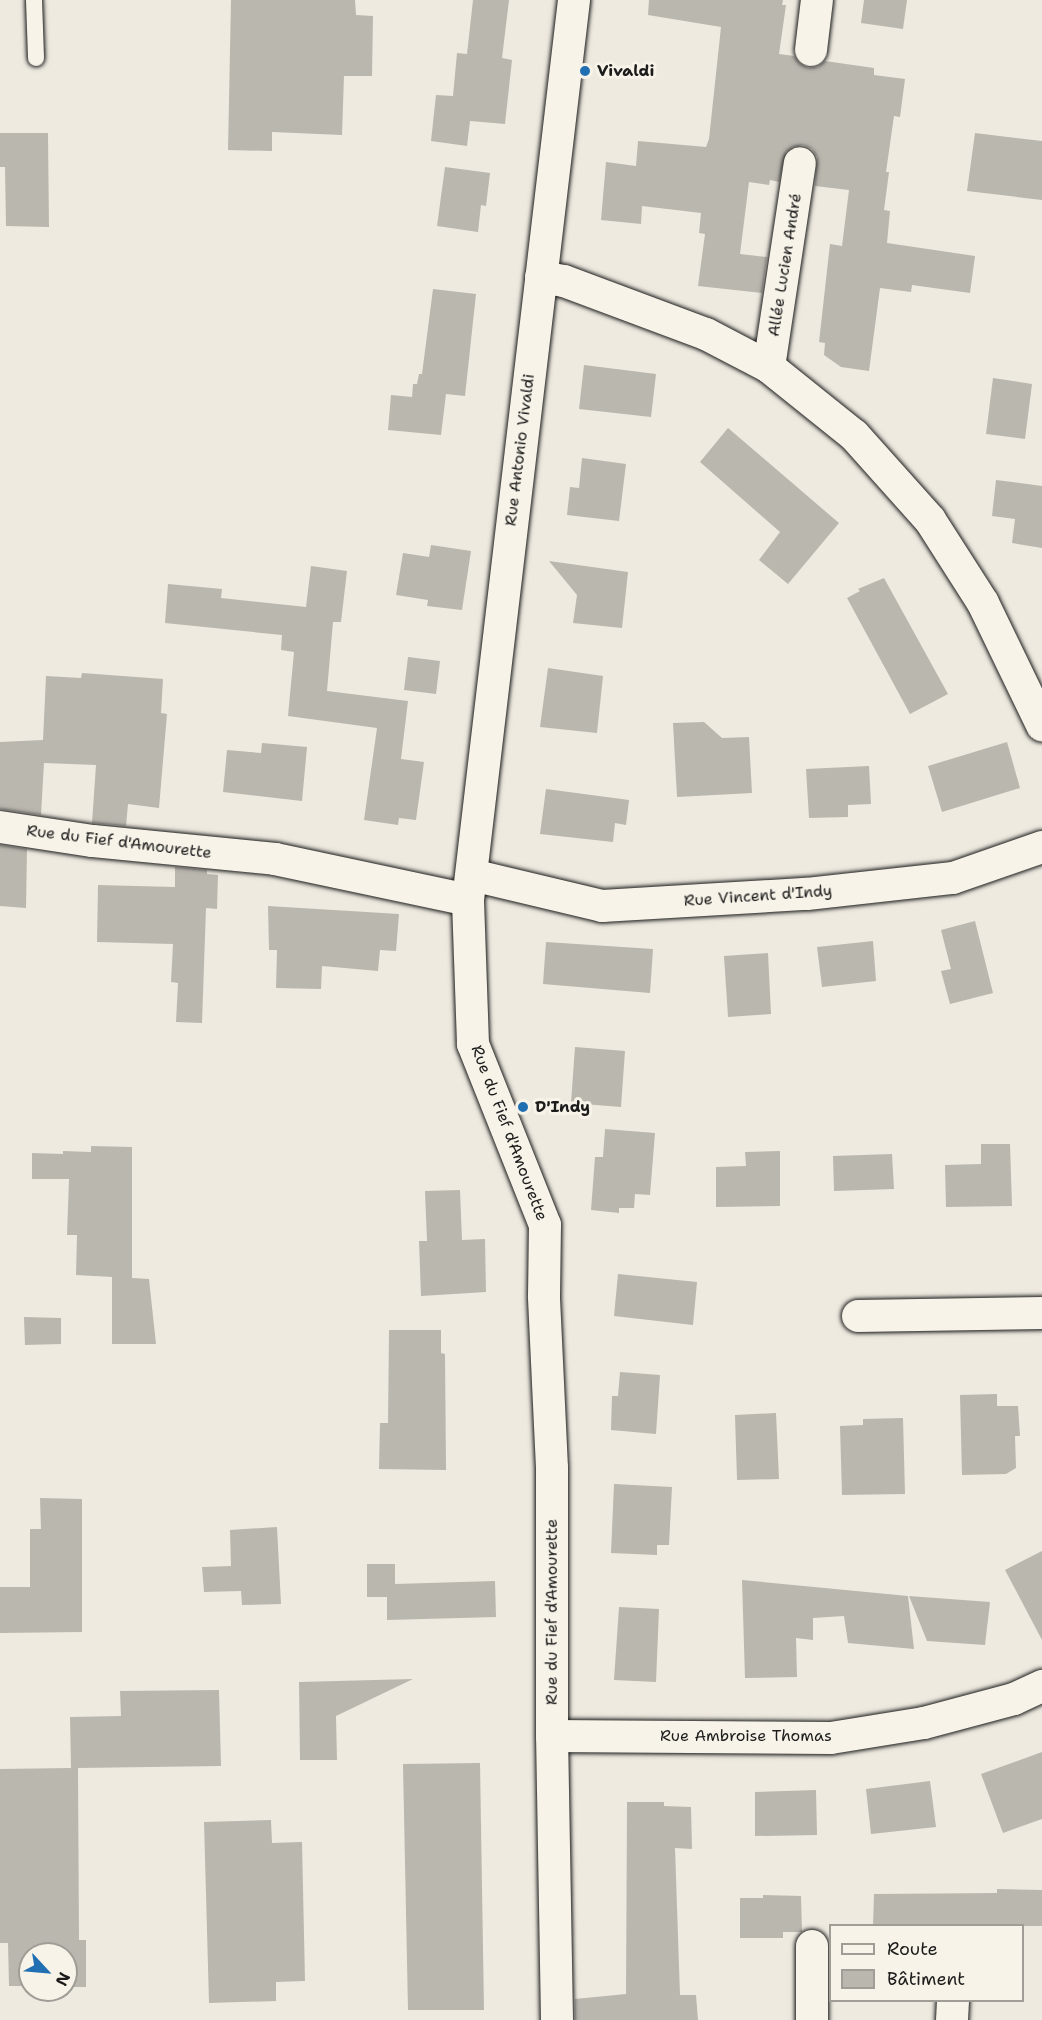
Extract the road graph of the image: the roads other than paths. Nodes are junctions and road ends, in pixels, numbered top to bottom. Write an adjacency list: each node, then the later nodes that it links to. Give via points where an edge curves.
1 (34, 0): 5 (lane)
2 (574, 0): 7 (street, Rue Antonio Vivaldi)
3 (818, 0): 4 (street)
4 (812, 50)
5 (36, 58)
6 (800, 163): 8 (street, Allée Lucien André)
7 (541, 277): 8 (street, via 564,281 706,334); 12 (street, Rue Antonio Vivaldi)
8 (769, 367): 9 (street, via 854,435 930,520 983,603)
9 (1042, 725)
10 (0, 827): 12 (street, Rue du Fief d'Amourette, via 93,841 275,859)
11 (1042, 847): 12 (street, Rue Vincent d'Indy, via 953,878 807,894 602,906)
12 (470, 888): 16 (street, Rue du Fief d'Amourette, via 474,1044 545,1226 544,1296 552,1468)
13 (1042, 1313): 14 (street)
14 (858, 1316)
15 (1042, 1686): 16 (street, Rue Ambroise Thomas, via 1014,1699 924,1724 831,1738)
16 (552, 1736): 19 (street, Rue du Fief d'Amourette)
17 (812, 1946): 20 (street)
18 (952, 2002): 21 (street)
19 (557, 2020)
20 (812, 2020)
21 (952, 2020)

